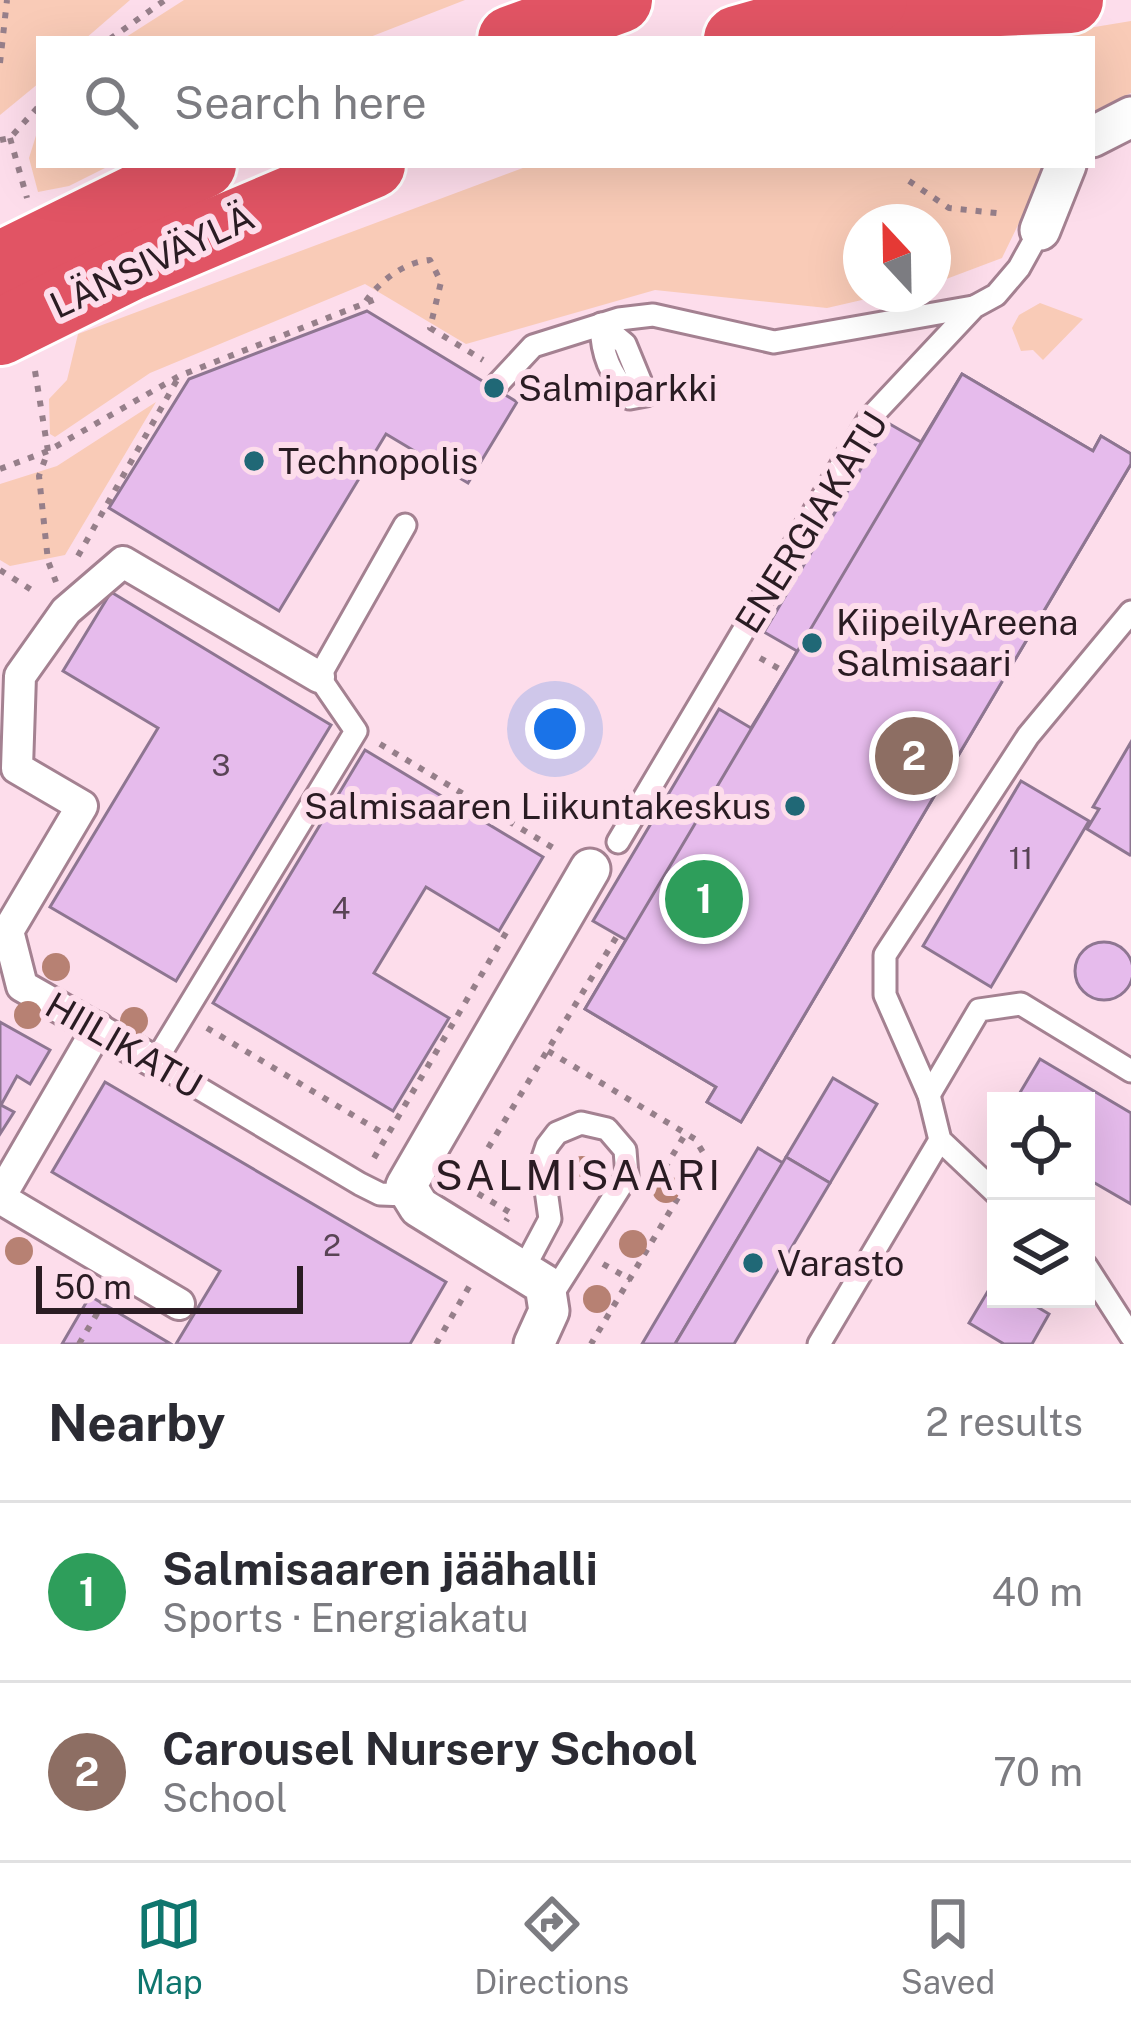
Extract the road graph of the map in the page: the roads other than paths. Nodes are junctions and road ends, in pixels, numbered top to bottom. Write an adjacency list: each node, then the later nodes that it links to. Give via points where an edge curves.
1 (619, 0): 4 (highway)
2 (1070, 0): 3 (highway)
3 (855, 5): 5 (highway)
4 (519, 36)
5 (747, 36)
6 (1131, 117): 7 (street)
7 (1095, 135)
8 (197, 168): 12 (highway, LÄNSIVÄYLÄ)
9 (365, 168): 14 (highway, LÄNSIVÄYLÄ, via 131,267)
10 (1065, 168): 11 (street, ENERGIAKATU)
11 (1042, 222): 13 (lane, ENERGIAKATU, via 1019,268)
12 (0, 265)
13 (974, 307): 15 (lane, via 774,341 653,315 533,346); 19 (lane, ENERGIAKATU, via 869,419)
14 (17, 347)
15 (499, 380)
16 (404, 525): 18 (lane)
17 (1131, 613): 24 (lane, via 1028,736 885,955 885,995)
18 (319, 677): 21 (street, HIILIKATU, via 123,562 66,611 20,676 17,768 82,806 8,931 22,986); 22 (lane, via 356,730)
19 (618, 842)
20 (590, 869): 26 (street)
21 (98, 1028): 22 (street, HIILIKATU); 28 (street)
22 (155, 1062): 26 (lane, HIILIKATU, via 380,1194)
23 (1131, 1071): 24 (lane, via 1005,1002 979,1010)
24 (929, 1095): 25 (lane)
25 (940, 1140): 27 (lane); 34 (lane)
26 (414, 1176): 29 (street)
27 (987, 1184)
28 (0, 1198): 31 (street)
29 (521, 1271): 29 (lane, via 627,1176 625,1150 607,1129 581,1123 547,1146 542,1175 550,1219); 33 (street)
30 (1095, 1280): 32 (lane)
31 (179, 1304)
32 (1131, 1336)
33 (534, 1344)
34 (819, 1344)

